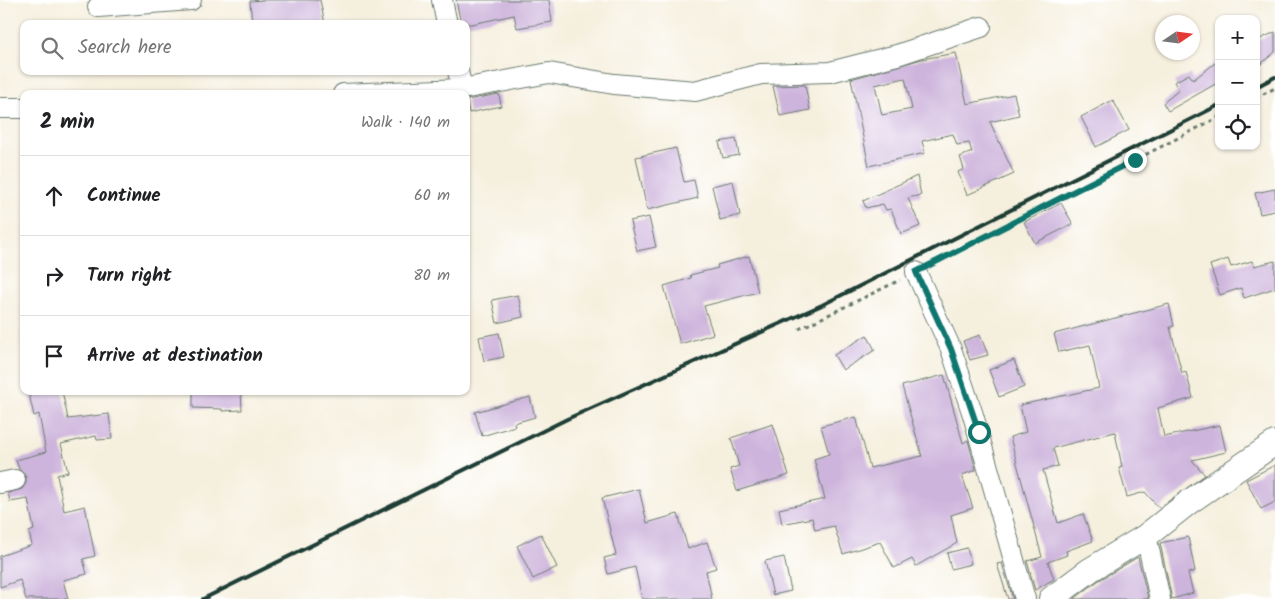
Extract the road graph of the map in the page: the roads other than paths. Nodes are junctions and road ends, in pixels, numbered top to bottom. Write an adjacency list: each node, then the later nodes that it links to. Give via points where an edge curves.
1 (191, 0): 3 (street)
2 (442, 0): 4 (street)
3 (98, 7)
4 (446, 20)
5 (981, 27): 6 (street, via 897,55 830,72 761,74 694,91 614,84 549,73)
6 (460, 80): 7 (street)
7 (376, 90)
8 (0, 108): 9 (street)
9 (20, 108)
10 (916, 272): 13 (street, via 951,349 974,415)
11 (1275, 443): 12 (street)
12 (1146, 536): 14 (street, via 1090,570); 15 (street)
13 (1025, 599)
14 (1051, 599)
15 (1160, 599)

